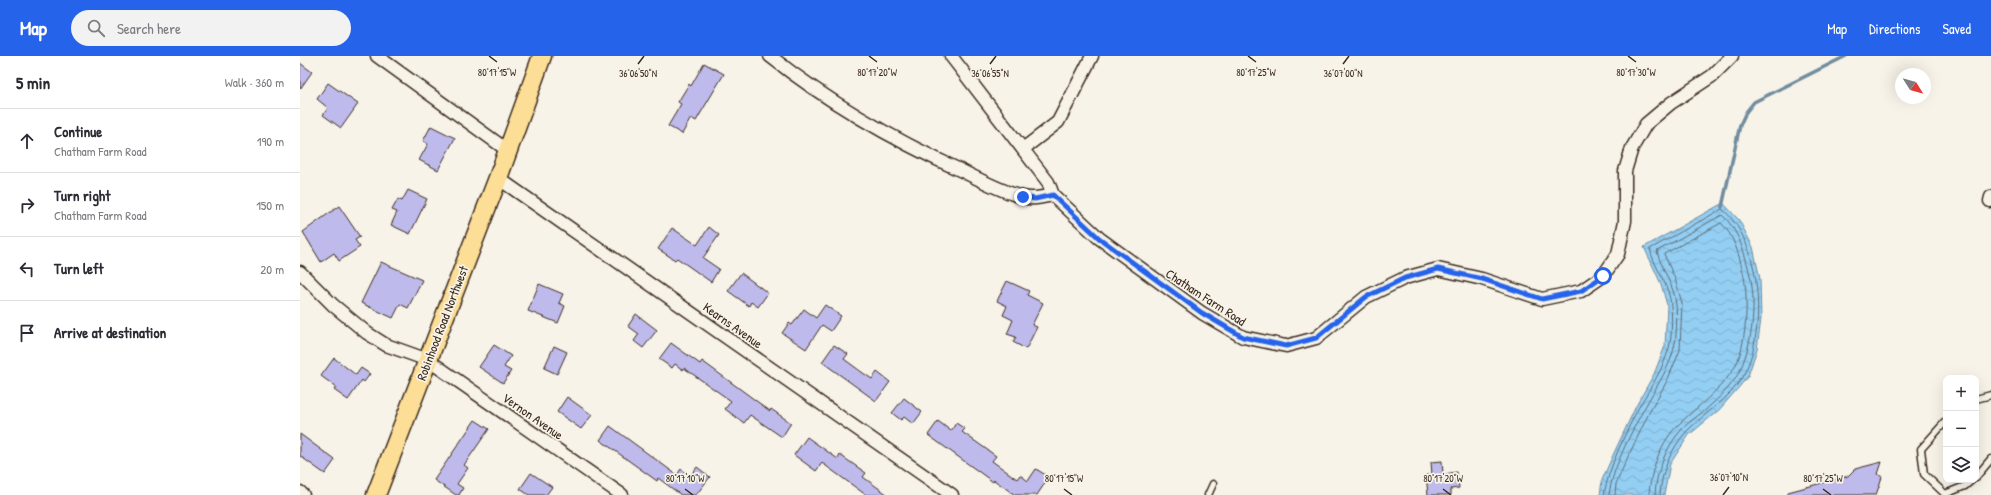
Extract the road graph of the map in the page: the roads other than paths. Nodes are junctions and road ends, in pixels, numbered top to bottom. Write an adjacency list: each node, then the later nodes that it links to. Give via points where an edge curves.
1 (377, 56): 8 (street)
2 (542, 56): 8 (main road, Robinhood Road Northwest)
3 (770, 56): 10 (street, via 791,73 911,147 1023,197 1035,199)
4 (951, 56): 7 (street, Chatham Farm Road)
5 (1092, 56): 7 (street, via 1058,122)
6 (1732, 56): 10 (street, Chatham Farm Road, via 1712,76 1671,103 1646,124 1632,148 1625,171 1625,221 1618,254 1603,276 1581,291 1542,299 1482,279 1438,269 1405,278 1366,297 1316,338 1286,346 1243,337 1202,313 1099,238)
7 (1023, 149): 10 (street, Chatham Farm Road, via 1048,182)
8 (507, 150): 9 (main road, Robinhood Road Northwest)
9 (498, 178): 12 (main road, Robinhood Road Northwest); 25 (street, Kearns Avenue)
10 (1053, 195)
11 (300, 272): 12 (street, Vernon Avenue, via 333,306 367,333 386,344)
12 (428, 360): 23 (main road, Robinhood Road Northwest); 24 (street, Vernon Avenue)
13 (1991, 395): 14 (lane)
14 (1979, 398)
15 (1943, 424): 21 (lane, via 1921,449 1924,474)
16 (1991, 459): 17 (lane)
17 (1979, 473)
18 (1968, 483): 21 (lane)
19 (1213, 484): 26 (lane)
20 (300, 492): 22 (street)
21 (1945, 494)
22 (304, 495)
23 (376, 495)
24 (622, 495)
25 (952, 495)
26 (1208, 495)

